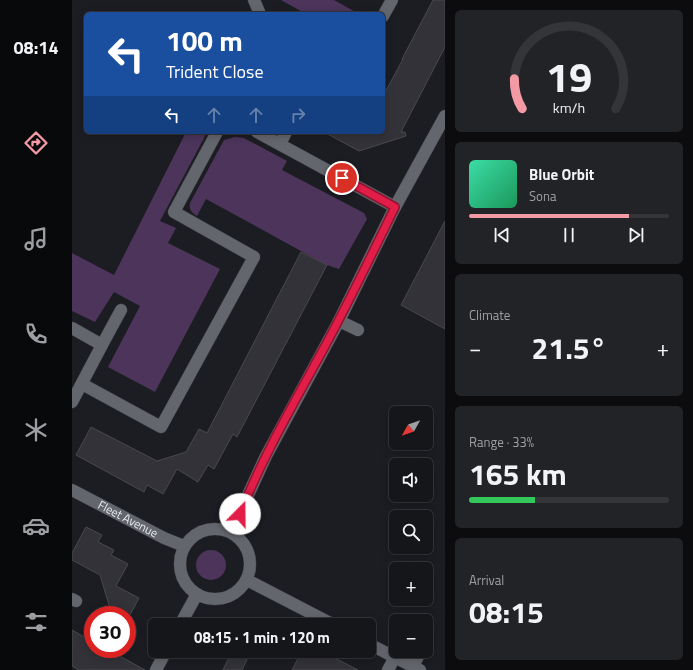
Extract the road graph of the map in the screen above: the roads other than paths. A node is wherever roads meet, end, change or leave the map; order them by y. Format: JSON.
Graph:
{"nodes":[{"id":1,"x":254,"y":0,"type":"edge"},
{"id":2,"x":392,"y":0,"type":"edge"},
{"id":3,"x":259,"y":12,"type":"edge"},
{"id":4,"x":385,"y":12,"type":"edge"},
{"id":5,"x":445,"y":116,"type":"edge"},
{"id":6,"x":216,"y":134,"type":"edge"},
{"id":7,"x":261,"y":134,"type":"edge"},
{"id":8,"x":285,"y":134,"type":"edge"},
{"id":9,"x":280,"y":144,"type":"junction"},
{"id":10,"x":395,"y":207,"type":"junction"},
{"id":11,"x":121,"y":310,"type":"dead end"},
{"id":12,"x":338,"y":321,"type":"junction"},
{"id":13,"x":72,"y":328,"type":"edge"},
{"id":14,"x":358,"y":330,"type":"dead end"},
{"id":15,"x":102,"y":345,"type":"junction"},
{"id":16,"x":82,"y":384,"type":"junction"},
{"id":17,"x":72,"y":402,"type":"edge"},
{"id":18,"x":72,"y":490,"type":"edge"},
{"id":19,"x":231,"y":532,"type":"junction"},
{"id":20,"x":184,"y":546,"type":"junction"},
{"id":21,"x":247,"y":580,"type":"junction"},
{"id":22,"x":197,"y":594,"type":"junction"},
{"id":23,"x":184,"y":618,"type":"edge"},
{"id":24,"x":320,"y":618,"type":"edge"},
{"id":25,"x":376,"y":648,"type":"edge"},
{"id":26,"x":389,"y":654,"type":"edge"},
{"id":27,"x":162,"y":658,"type":"edge"},
{"id":28,"x":394,"y":658,"type":"edge"},
{"id":29,"x":397,"y":658,"type":"edge"},
{"id":30,"x":419,"y":658,"type":"edge"},
{"id":31,"x":416,"y":668,"type":"edge"},
{"id":32,"x":156,"y":670,"type":"edge"},
{"id":33,"x":388,"y":670,"type":"edge"}],
"edges":[{"from":1,"to":3,"type":"street"},
{"from":2,"to":4,"type":"street"},
{"from":5,"to":10,"type":"street"},
{"from":6,"to":16,"type":"street"},
{"from":7,"to":9,"type":"street"},
{"from":8,"to":9,"type":"street"},
{"from":9,"to":10,"type":"street"},
{"from":10,"to":12,"type":"street"},
{"from":11,"to":15,"type":"street"},
{"from":12,"to":14,"type":"street"},
{"from":12,"to":19,"type":"street"},
{"from":13,"to":15,"type":"street"},
{"from":15,"to":16,"type":"street"},
{"from":16,"to":17,"type":"street"},
{"from":18,"to":20,"type":"street","name":"Fleet Avenue"},
{"from":19,"to":20,"type":"street"},
{"from":19,"to":21,"type":"street"},
{"from":20,"to":22,"type":"street"},
{"from":21,"to":22,"type":"street"},
{"from":21,"to":24,"type":"street"},
{"from":22,"to":23,"type":"street"},
{"from":25,"to":26,"type":"street"},
{"from":27,"to":32,"type":"street"},
{"from":28,"to":33,"type":"street"},
{"from":29,"to":31,"type":"street"},
{"from":30,"to":31,"type":"street"}]}
